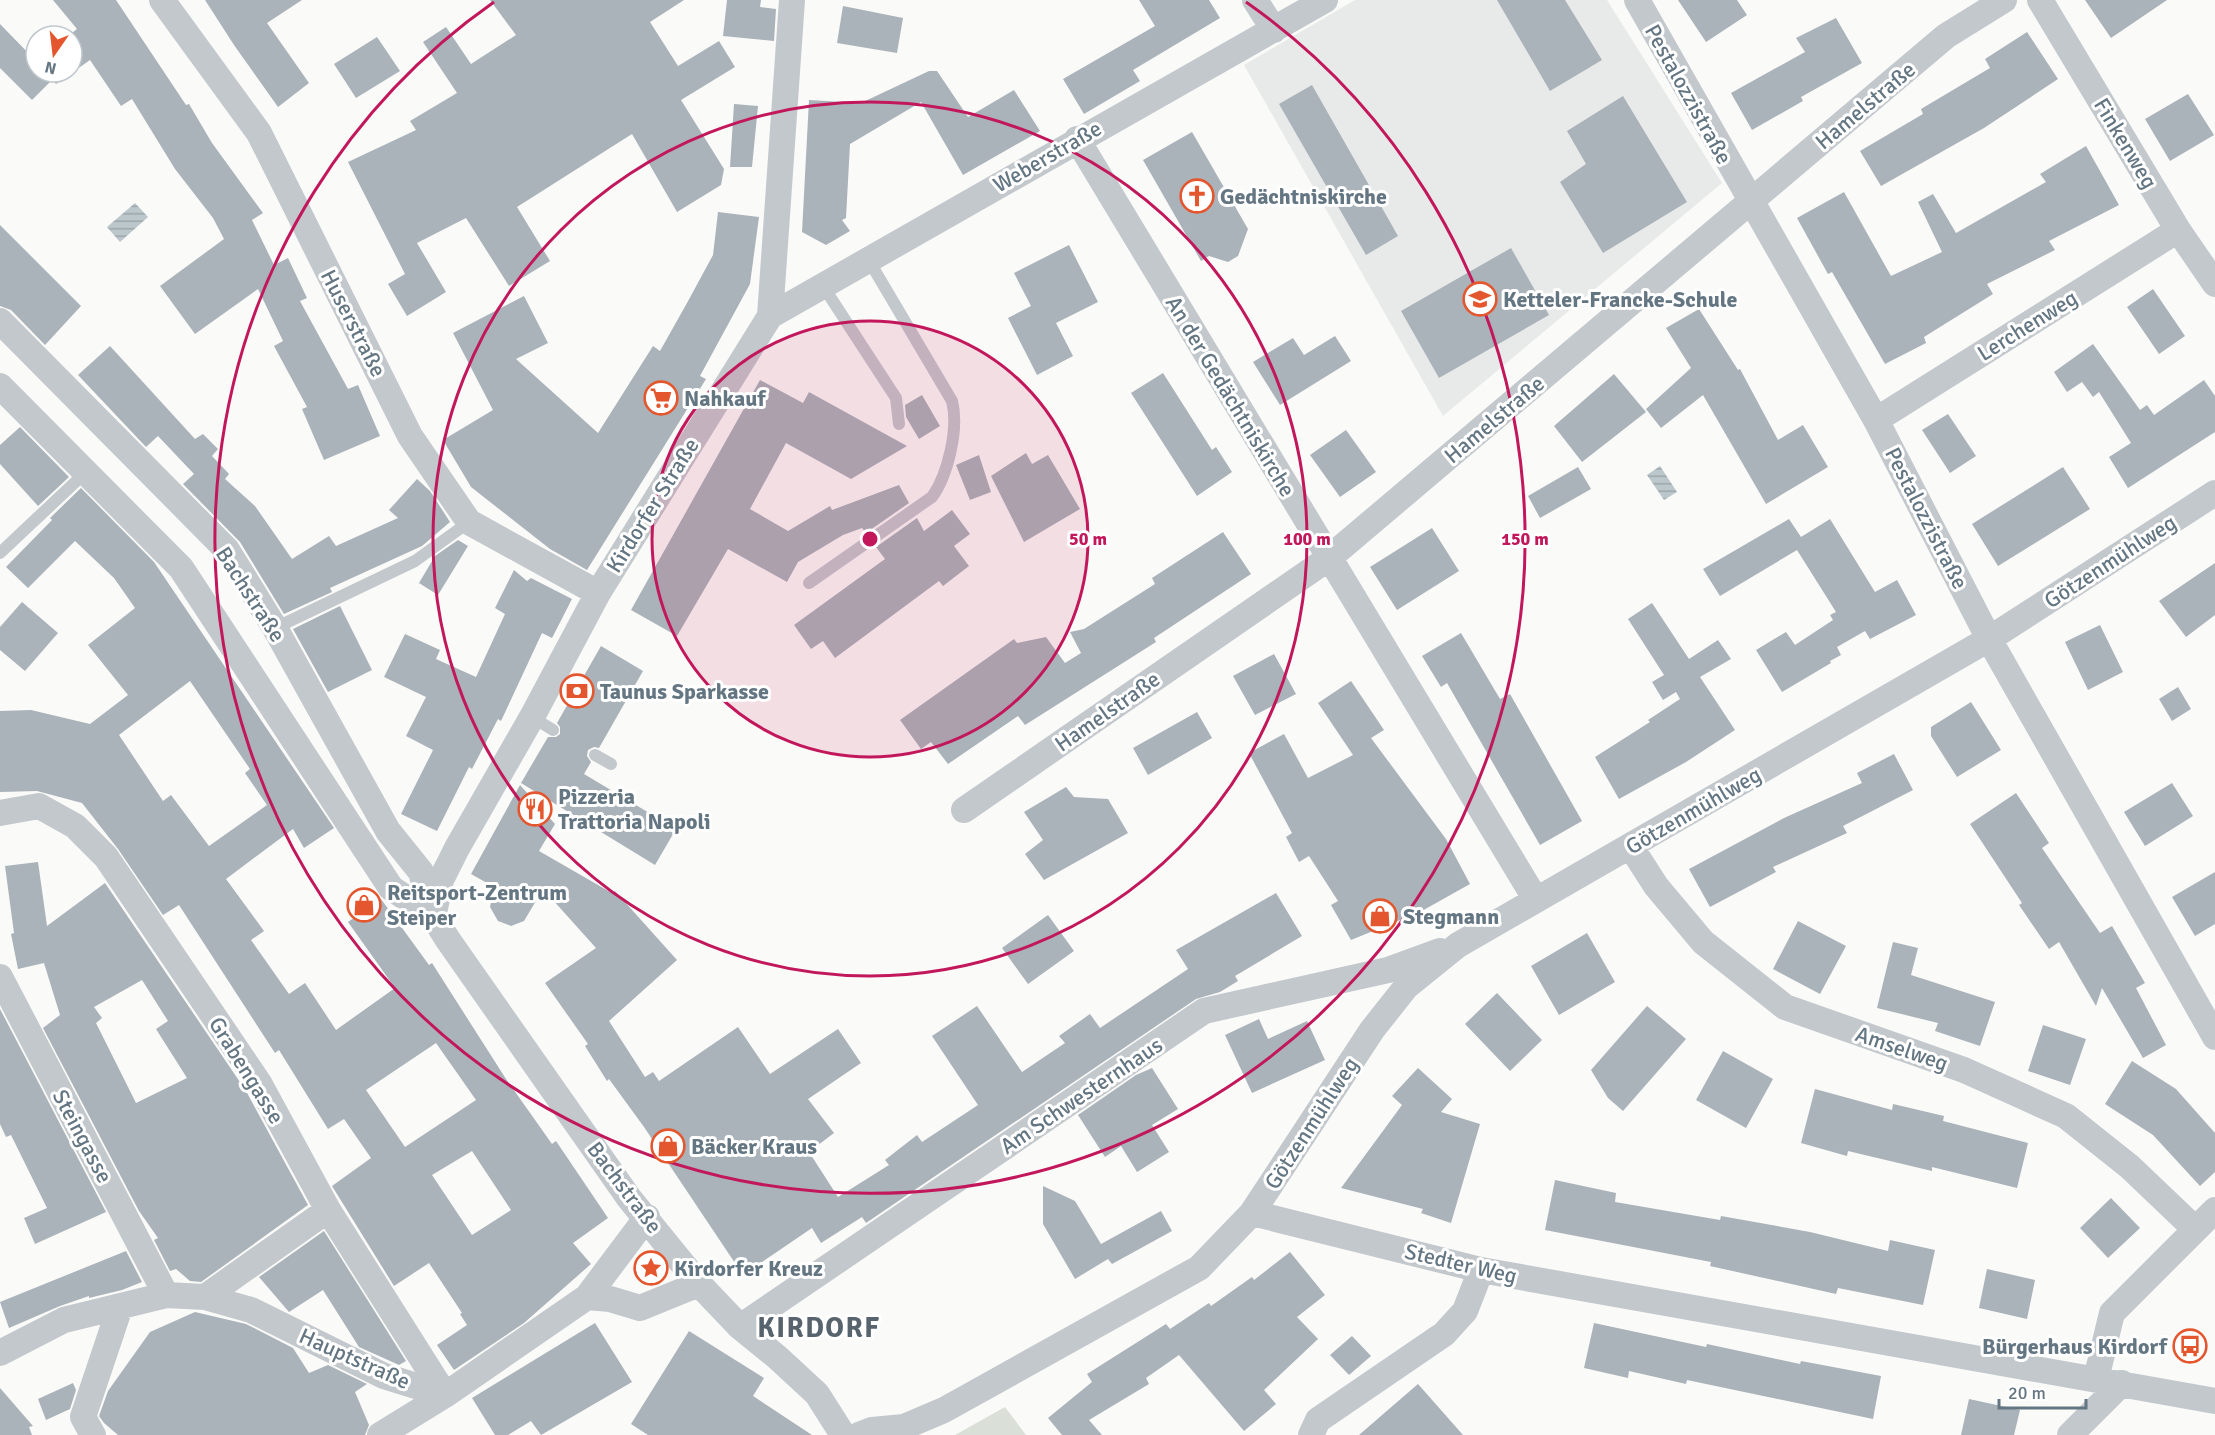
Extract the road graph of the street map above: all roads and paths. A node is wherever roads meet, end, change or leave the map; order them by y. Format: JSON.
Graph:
{"nodes":[{"id":1,"x":162,"y":0,"type":"edge"},
{"id":2,"x":792,"y":0,"type":"edge"},
{"id":3,"x":1255,"y":0,"type":"edge"},
{"id":4,"x":1325,"y":0,"type":"edge"},
{"id":5,"x":1637,"y":0,"type":"edge"},
{"id":6,"x":2040,"y":0,"type":"edge"},
{"id":7,"x":1994,"y":2,"type":"edge"},
{"id":8,"x":1274,"y":30,"type":"junction"},
{"id":9,"x":1077,"y":139,"type":"junction"},
{"id":10,"x":1750,"y":203,"type":"junction"},
{"id":11,"x":2178,"y":230,"type":"junction"},
{"id":12,"x":868,"y":259,"type":"junction"},
{"id":13,"x":2215,"y":284,"type":"edge"},
{"id":14,"x":823,"y":285,"type":"junction"},
{"id":15,"x":770,"y":315,"type":"junction"},
{"id":16,"x":0,"y":321,"type":"edge"},
{"id":17,"x":0,"y":386,"type":"edge"},
{"id":18,"x":1876,"y":420,"type":"junction"},
{"id":19,"x":899,"y":424,"type":"dead end"},
{"id":20,"x":86,"y":472,"type":"junction"},
{"id":21,"x":2215,"y":493,"type":"edge"},
{"id":22,"x":469,"y":522,"type":"junction"},
{"id":23,"x":0,"y":553,"type":"edge"},
{"id":24,"x":1329,"y":558,"type":"junction"},
{"id":25,"x":809,"y":583,"type":"dead end"},
{"id":26,"x":598,"y":593,"type":"junction"},
{"id":27,"x":275,"y":628,"type":"junction"},
{"id":28,"x":1989,"y":639,"type":"junction"},
{"id":29,"x":595,"y":755,"type":"dead end"},
{"id":30,"x":611,"y":764,"type":"dead end"},
{"id":31,"x":964,"y":810,"type":"dead end"},
{"id":32,"x":0,"y":813,"type":"edge"},
{"id":33,"x":1631,"y":847,"type":"junction"},
{"id":34,"x":1536,"y":900,"type":"junction"},
{"id":35,"x":433,"y":916,"type":"junction"},
{"id":36,"x":1458,"y":945,"type":"junction"},
{"id":37,"x":0,"y":977,"type":"edge"},
{"id":38,"x":2215,"y":1037,"type":"edge"},
{"id":39,"x":328,"y":1209,"type":"junction"},
{"id":40,"x":2215,"y":1210,"type":"edge"},
{"id":41,"x":1252,"y":1212,"type":"junction"},
{"id":42,"x":647,"y":1217,"type":"junction"},
{"id":43,"x":2195,"y":1229,"type":"junction"},
{"id":44,"x":1481,"y":1270,"type":"junction"},
{"id":45,"x":699,"y":1284,"type":"junction"},
{"id":46,"x":166,"y":1295,"type":"junction"},
{"id":47,"x":205,"y":1297,"type":"junction"},
{"id":48,"x":587,"y":1297,"type":"junction"},
{"id":49,"x":120,"y":1307,"type":"junction"},
{"id":50,"x":740,"y":1327,"type":"junction"},
{"id":51,"x":0,"y":1353,"type":"edge"},
{"id":52,"x":2096,"y":1379,"type":"junction"},
{"id":53,"x":2122,"y":1383,"type":"junction"},
{"id":54,"x":446,"y":1395,"type":"junction"},
{"id":55,"x":2215,"y":1401,"type":"edge"},
{"id":56,"x":93,"y":1435,"type":"edge"},
{"id":57,"x":380,"y":1435,"type":"edge"},
{"id":58,"x":843,"y":1435,"type":"edge"},
{"id":59,"x":859,"y":1435,"type":"edge"},
{"id":60,"x":1311,"y":1435,"type":"edge"},
{"id":61,"x":2070,"y":1435,"type":"edge"}],
"edges":[{"from":1,"to":22,"type":"street","name":"Huserstraße"},
{"from":2,"to":15,"type":"street","name":"Kirdorfer Straße"},
{"from":3,"to":8,"type":"street"},
{"from":4,"to":8,"type":"street","name":"Weberstraße"},
{"from":5,"to":10,"type":"street","name":"Pestalozzistraße"},
{"from":6,"to":11,"type":"street","name":"Finkenweg"},
{"from":7,"to":10,"type":"street","name":"Hamelstraße"},
{"from":8,"to":9,"type":"street","name":"Weberstraße"},
{"from":9,"to":12,"type":"street","name":"Weberstraße"},
{"from":9,"to":24,"type":"street","name":"An der Gedächtniskirche"},
{"from":10,"to":18,"type":"street","name":"Pestalozzistraße"},
{"from":10,"to":24,"type":"street","name":"Hamelstraße"},
{"from":11,"to":13,"type":"street","name":"Finkenweg"},
{"from":11,"to":18,"type":"street","name":"Lerchenweg"},
{"from":12,"to":14,"type":"street","name":"Weberstraße"},
{"from":12,"to":25,"type":"lane"},
{"from":14,"to":15,"type":"street","name":"Weberstraße"},
{"from":14,"to":19,"type":"lane"},
{"from":15,"to":26,"type":"street","name":"Kirdorfer Straße"},
{"from":16,"to":27,"type":"street","name":"Bachstraße"},
{"from":17,"to":20,"type":"street","name":"Bachstraße"},
{"from":18,"to":28,"type":"street","name":"Pestalozzistraße"},
{"from":20,"to":23,"type":"lane"},
{"from":20,"to":35,"type":"street","name":"Bachstraße"},
{"from":21,"to":28,"type":"street","name":"Götzenmühlweg"},
{"from":22,"to":26,"type":"street","name":"Huserstraße"},
{"from":22,"to":27,"type":"lane"},
{"from":24,"to":31,"type":"street","name":"Hamelstraße"},
{"from":24,"to":34,"type":"street","name":"An der Gedächtniskirche"},
{"from":26,"to":35,"type":"street","name":"Kirdorfer Straße"},
{"from":27,"to":35,"type":"street","name":"Bachstraße"},
{"from":28,"to":33,"type":"street","name":"Götzenmühlweg"},
{"from":28,"to":38,"type":"street","name":"Pestalozzistraße"},
{"from":29,"to":30,"type":"lane"},
{"from":32,"to":39,"type":"street","name":"Grabengasse"},
{"from":33,"to":34,"type":"street","name":"Götzenmühlweg"},
{"from":33,"to":43,"type":"street","name":"Amselweg"},
{"from":34,"to":36,"type":"street","name":"Götzenmühlweg"},
{"from":35,"to":42,"type":"street","name":"Bachstraße"},
{"from":36,"to":41,"type":"street","name":"Götzenmühlweg"},
{"from":36,"to":50,"type":"street","name":"Am Schwesternhaus"},
{"from":37,"to":46,"type":"street","name":"Steingasse"},
{"from":39,"to":47,"type":"street"},
{"from":39,"to":54,"type":"street","name":"Grabengasse"},
{"from":40,"to":43,"type":"street"},
{"from":41,"to":44,"type":"street","name":"Stedter Weg"},
{"from":41,"to":59,"type":"street"},
{"from":42,"to":45,"type":"street","name":"Bachstraße"},
{"from":42,"to":48,"type":"street"},
{"from":43,"to":52,"type":"street"},
{"from":44,"to":52,"type":"street","name":"Stedter Weg"},
{"from":44,"to":60,"type":"street"},
{"from":45,"to":48,"type":"street"},
{"from":45,"to":50,"type":"street","name":"Bachstraße"},
{"from":46,"to":47,"type":"street","name":"Hauptstraße"},
{"from":46,"to":49,"type":"street","name":"Hauptstraße"},
{"from":47,"to":54,"type":"street","name":"Hauptstraße"},
{"from":48,"to":54,"type":"street"},
{"from":49,"to":51,"type":"street","name":"Hauptstraße"},
{"from":49,"to":56,"type":"street"},
{"from":50,"to":58,"type":"street","name":"Bachstraße"},
{"from":52,"to":53,"type":"street","name":"Stedter Weg"},
{"from":53,"to":55,"type":"street","name":"Stedter Weg"},
{"from":53,"to":61,"type":"street"},
{"from":54,"to":57,"type":"street"}]}
